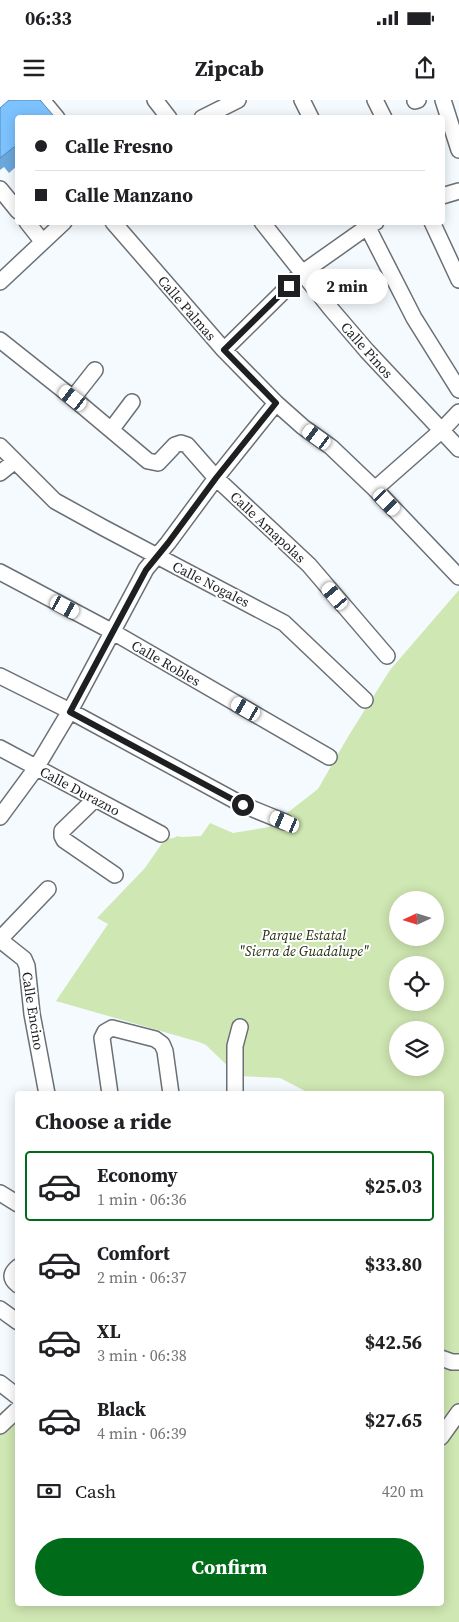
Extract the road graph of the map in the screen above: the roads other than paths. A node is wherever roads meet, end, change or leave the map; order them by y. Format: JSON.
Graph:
{"nodes":[{"id":1,"x":42,"y":100,"type":"edge"},
{"id":2,"x":155,"y":100,"type":"edge"},
{"id":3,"x":238,"y":100,"type":"edge"},
{"id":4,"x":302,"y":100,"type":"edge"},
{"id":5,"x":375,"y":100,"type":"edge"},
{"id":6,"x":443,"y":100,"type":"edge"},
{"id":7,"x":54,"y":115,"type":"edge"},
{"id":8,"x":167,"y":115,"type":"edge"},
{"id":9,"x":208,"y":115,"type":"edge"},
{"id":10,"x":310,"y":115,"type":"edge"},
{"id":11,"x":382,"y":115,"type":"edge"},
{"id":12,"x":459,"y":150,"type":"edge"},
{"id":13,"x":459,"y":191,"type":"edge"},
{"id":14,"x":1,"y":193,"type":"edge"},
{"id":15,"x":445,"y":195,"type":"edge"},
{"id":16,"x":15,"y":208,"type":"edge"},
{"id":17,"x":29,"y":225,"type":"edge"},
{"id":18,"x":61,"y":225,"type":"edge"},
{"id":19,"x":116,"y":225,"type":"edge"},
{"id":20,"x":264,"y":225,"type":"edge"},
{"id":21,"x":368,"y":225,"type":"edge"},
{"id":22,"x":369,"y":225,"type":"edge"},
{"id":23,"x":433,"y":225,"type":"edge"},
{"id":24,"x":42,"y":241,"type":"junction"},
{"id":25,"x":302,"y":273,"type":"junction"},
{"id":26,"x":459,"y":280,"type":"edge"},
{"id":27,"x":0,"y":282,"type":"edge"},
{"id":28,"x":0,"y":340,"type":"edge"},
{"id":29,"x":224,"y":350,"type":"junction"},
{"id":30,"x":95,"y":370,"type":"dead end"},
{"id":31,"x":459,"y":390,"type":"edge"},
{"id":32,"x":73,"y":398,"type":"junction"},
{"id":33,"x":132,"y":402,"type":"dead end"},
{"id":34,"x":276,"y":403,"type":"junction"},
{"id":35,"x":459,"y":412,"type":"edge"},
{"id":36,"x":111,"y":430,"type":"junction"},
{"id":37,"x":442,"y":430,"type":"junction"},
{"id":38,"x":0,"y":446,"type":"edge"},
{"id":39,"x":459,"y":449,"type":"edge"},
{"id":40,"x":15,"y":461,"type":"junction"},
{"id":41,"x":0,"y":473,"type":"edge"},
{"id":42,"x":216,"y":478,"type":"junction"},
{"id":43,"x":375,"y":489,"type":"junction"},
{"id":44,"x":157,"y":556,"type":"junction"},
{"id":45,"x":0,"y":572,"type":"edge"},
{"id":46,"x":459,"y":577,"type":"edge"},
{"id":47,"x":113,"y":632,"type":"junction"},
{"id":48,"x":387,"y":656,"type":"dead end"},
{"id":49,"x":0,"y":676,"type":"edge"},
{"id":50,"x":366,"y":700,"type":"dead end"},
{"id":51,"x":70,"y":712,"type":"junction"},
{"id":52,"x":0,"y":748,"type":"edge"},
{"id":53,"x":330,"y":757,"type":"dead end"},
{"id":54,"x":36,"y":768,"type":"junction"},
{"id":55,"x":95,"y":799,"type":"junction"},
{"id":56,"x":0,"y":817,"type":"edge"},
{"id":57,"x":285,"y":822,"type":"dead end"},
{"id":58,"x":161,"y":834,"type":"dead end"},
{"id":59,"x":115,"y":875,"type":"dead end"},
{"id":60,"x":48,"y":889,"type":"dead end"},
{"id":61,"x":0,"y":939,"type":"edge"},
{"id":62,"x":240,"y":1027,"type":"dead end"},
{"id":63,"x":46,"y":1091,"type":"edge"},
{"id":64,"x":110,"y":1091,"type":"edge"},
{"id":65,"x":171,"y":1091,"type":"edge"},
{"id":66,"x":235,"y":1091,"type":"edge"},
{"id":67,"x":0,"y":1309,"type":"edge"},
{"id":68,"x":15,"y":1320,"type":"edge"},
{"id":69,"x":444,"y":1359,"type":"edge"},
{"id":70,"x":459,"y":1362,"type":"edge"},
{"id":71,"x":0,"y":1383,"type":"edge"},
{"id":72,"x":15,"y":1395,"type":"edge"},
{"id":73,"x":15,"y":1412,"type":"edge"},
{"id":74,"x":459,"y":1412,"type":"edge"},
{"id":75,"x":1,"y":1425,"type":"edge"},
{"id":76,"x":444,"y":1433,"type":"edge"}],
"edges":[{"from":1,"to":7,"type":"street"},
{"from":2,"to":8,"type":"street"},
{"from":3,"to":9,"type":"street"},
{"from":4,"to":10,"type":"street"},
{"from":5,"to":11,"type":"street"},
{"from":6,"to":12,"type":"street"},
{"from":13,"to":15,"type":"street"},
{"from":14,"to":16,"type":"street"},
{"from":17,"to":24,"type":"street"},
{"from":18,"to":24,"type":"street"},
{"from":19,"to":29,"type":"street","name":"Calle Palmas"},
{"from":20,"to":25,"type":"street","name":"Calle Pinos"},
{"from":21,"to":25,"type":"street"},
{"from":22,"to":31,"type":"street"},
{"from":23,"to":26,"type":"street"},
{"from":24,"to":27,"type":"street"},
{"from":25,"to":29,"type":"street"},
{"from":25,"to":37,"type":"street","name":"Calle Pinos"},
{"from":28,"to":32,"type":"street","name":"Calle Amapolas"},
{"from":29,"to":34,"type":"street","name":"Calle Palmas"},
{"from":30,"to":32,"type":"street"},
{"from":32,"to":36,"type":"street","name":"Calle Amapolas"},
{"from":33,"to":36,"type":"street"},
{"from":34,"to":42,"type":"street"},
{"from":34,"to":43,"type":"street","name":"Calle Palmas"},
{"from":35,"to":37,"type":"street"},
{"from":36,"to":42,"type":"street","name":"Calle Amapolas"},
{"from":37,"to":39,"type":"street","name":"Calle Pinos"},
{"from":37,"to":43,"type":"street"},
{"from":38,"to":40,"type":"street","name":"Calle Nogales"},
{"from":40,"to":41,"type":"street"},
{"from":40,"to":44,"type":"street","name":"Calle Nogales"},
{"from":42,"to":44,"type":"street"},
{"from":42,"to":48,"type":"street","name":"Calle Amapolas"},
{"from":43,"to":46,"type":"street","name":"Calle Palmas"},
{"from":44,"to":47,"type":"street"},
{"from":44,"to":50,"type":"street","name":"Calle Nogales"},
{"from":45,"to":47,"type":"street","name":"Calle Robles"},
{"from":47,"to":51,"type":"street"},
{"from":47,"to":53,"type":"street","name":"Calle Robles"},
{"from":49,"to":51,"type":"street"},
{"from":51,"to":54,"type":"street"},
{"from":51,"to":57,"type":"street"},
{"from":52,"to":54,"type":"street","name":"Calle Durazno"},
{"from":54,"to":55,"type":"street","name":"Calle Durazno"},
{"from":54,"to":56,"type":"street"},
{"from":55,"to":58,"type":"street","name":"Calle Durazno"},
{"from":55,"to":59,"type":"street"},
{"from":60,"to":61,"type":"street"},
{"from":61,"to":63,"type":"street","name":"Calle Encino"},
{"from":62,"to":66,"type":"street"},
{"from":64,"to":65,"type":"street"},
{"from":67,"to":68,"type":"street"},
{"from":69,"to":70,"type":"street"},
{"from":71,"to":72,"type":"street"},
{"from":73,"to":75,"type":"street"},
{"from":74,"to":76,"type":"street"}]}
